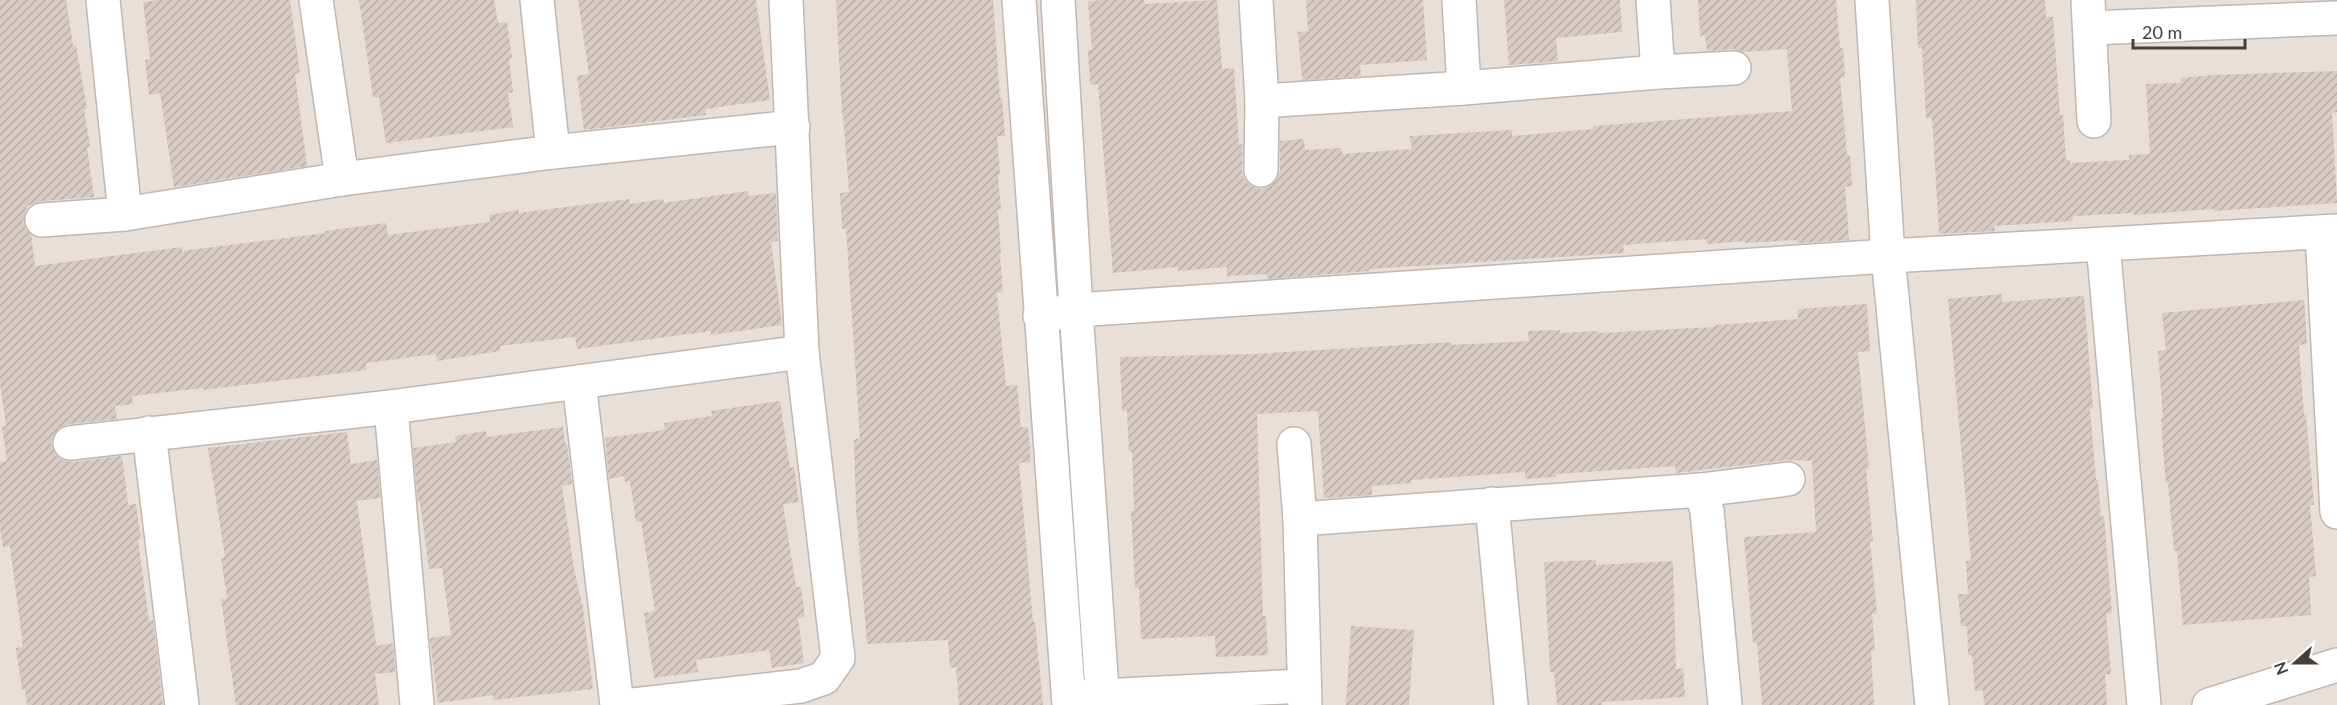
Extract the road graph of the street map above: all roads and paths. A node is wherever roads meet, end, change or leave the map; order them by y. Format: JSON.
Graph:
{"nodes":[{"id":1,"x":103,"y":0,"type":"edge"},
{"id":2,"x":316,"y":0,"type":"edge"},
{"id":3,"x":537,"y":0,"type":"edge"},
{"id":4,"x":786,"y":0,"type":"edge"},
{"id":5,"x":1019,"y":0,"type":"edge"},
{"id":6,"x":1058,"y":0,"type":"edge"},
{"id":7,"x":1256,"y":0,"type":"edge"},
{"id":8,"x":1459,"y":0,"type":"edge"},
{"id":9,"x":1653,"y":0,"type":"edge"},
{"id":10,"x":1872,"y":0,"type":"edge"},
{"id":11,"x":2317,"y":12,"type":"edge"},
{"id":12,"x":2089,"y":14,"type":"edge"},
{"id":13,"x":1734,"y":68,"type":"dead end"},
{"id":14,"x":1658,"y":72,"type":"junction"},
{"id":15,"x":1464,"y":88,"type":"junction"},
{"id":16,"x":1262,"y":101,"type":"junction"},
{"id":17,"x":2094,"y":121,"type":"dead end"},
{"id":18,"x":793,"y":127,"type":"junction"},
{"id":19,"x":553,"y":152,"type":"junction"},
{"id":20,"x":1261,"y":170,"type":"dead end"},
{"id":21,"x":342,"y":179,"type":"junction"},
{"id":22,"x":125,"y":214,"type":"junction"},
{"id":23,"x":42,"y":220,"type":"dead end"},
{"id":24,"x":2329,"y":232,"type":"edge"},
{"id":25,"x":2103,"y":244,"type":"junction"},
{"id":26,"x":1888,"y":256,"type":"junction"},
{"id":27,"x":1076,"y":310,"type":"junction"},
{"id":28,"x":1040,"y":316,"type":"junction"},
{"id":29,"x":802,"y":352,"type":"junction"},
{"id":30,"x":579,"y":382,"type":"junction"},
{"id":31,"x":391,"y":407,"type":"junction"},
{"id":32,"x":148,"y":433,"type":"junction"},
{"id":33,"x":70,"y":443,"type":"dead end"},
{"id":34,"x":1294,"y":444,"type":"dead end"},
{"id":35,"x":1788,"y":479,"type":"dead end"},
{"id":36,"x":1701,"y":490,"type":"junction"},
{"id":37,"x":1492,"y":504,"type":"junction"},
{"id":38,"x":2337,"y":512,"type":"edge"},
{"id":39,"x":1300,"y":519,"type":"junction"},
{"id":40,"x":2337,"y":665,"type":"edge"},
{"id":41,"x":1304,"y":696,"type":"edge"},
{"id":42,"x":1103,"y":700,"type":"edge"},
{"id":43,"x":1069,"y":701,"type":"edge"},
{"id":44,"x":182,"y":705,"type":"edge"},
{"id":45,"x":417,"y":705,"type":"edge"},
{"id":46,"x":617,"y":705,"type":"edge"},
{"id":47,"x":633,"y":705,"type":"edge"},
{"id":48,"x":1511,"y":705,"type":"edge"},
{"id":49,"x":1725,"y":705,"type":"edge"},
{"id":50,"x":1932,"y":705,"type":"edge"},
{"id":51,"x":2144,"y":705,"type":"edge"},
{"id":52,"x":2209,"y":705,"type":"edge"}],
"edges":[{"from":1,"to":22,"type":"street"},
{"from":2,"to":21,"type":"street"},
{"from":3,"to":19,"type":"street"},
{"from":4,"to":18,"type":"street"},
{"from":5,"to":28,"type":"street"},
{"from":6,"to":27,"type":"street"},
{"from":7,"to":16,"type":"street"},
{"from":8,"to":15,"type":"street"},
{"from":9,"to":14,"type":"street"},
{"from":10,"to":26,"type":"street"},
{"from":11,"to":12,"type":"street"},
{"from":12,"to":17,"type":"street"},
{"from":13,"to":14,"type":"street"},
{"from":14,"to":15,"type":"street"},
{"from":15,"to":16,"type":"street"},
{"from":16,"to":20,"type":"street"},
{"from":18,"to":19,"type":"street"},
{"from":18,"to":29,"type":"street"},
{"from":19,"to":21,"type":"street"},
{"from":21,"to":22,"type":"street"},
{"from":22,"to":23,"type":"street"},
{"from":24,"to":25,"type":"street"},
{"from":24,"to":38,"type":"street"},
{"from":25,"to":26,"type":"street"},
{"from":25,"to":51,"type":"street"},
{"from":26,"to":27,"type":"street"},
{"from":26,"to":50,"type":"street"},
{"from":27,"to":28,"type":"street"},
{"from":27,"to":42,"type":"street"},
{"from":28,"to":43,"type":"street"},
{"from":29,"to":30,"type":"street"},
{"from":29,"to":47,"type":"street"},
{"from":30,"to":31,"type":"street"},
{"from":30,"to":46,"type":"street"},
{"from":31,"to":32,"type":"street"},
{"from":31,"to":45,"type":"street"},
{"from":32,"to":33,"type":"street"},
{"from":32,"to":44,"type":"street"},
{"from":34,"to":39,"type":"street"},
{"from":35,"to":36,"type":"street"},
{"from":36,"to":37,"type":"street"},
{"from":36,"to":49,"type":"street"},
{"from":37,"to":39,"type":"street"},
{"from":37,"to":48,"type":"street"},
{"from":39,"to":41,"type":"street"},
{"from":40,"to":52,"type":"street"},
{"from":41,"to":42,"type":"street"},
{"from":42,"to":43,"type":"street"}]}
